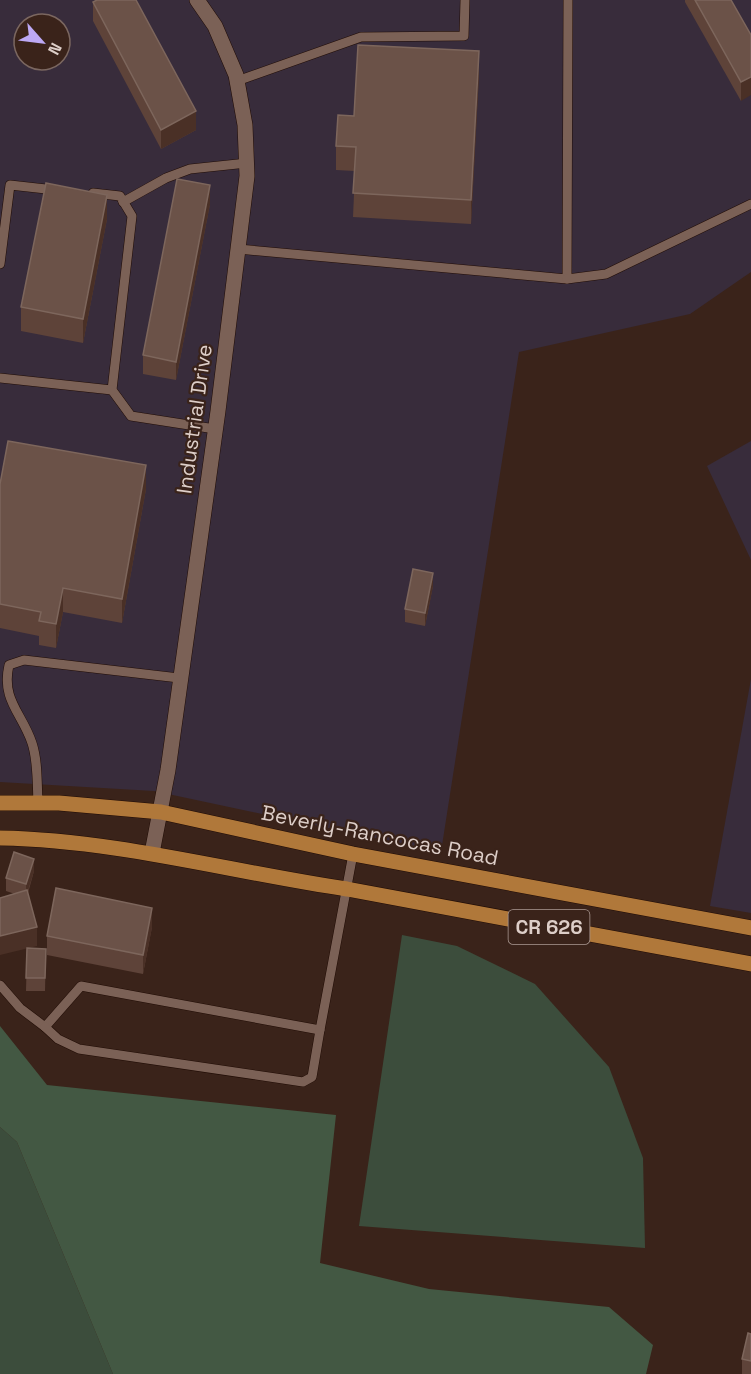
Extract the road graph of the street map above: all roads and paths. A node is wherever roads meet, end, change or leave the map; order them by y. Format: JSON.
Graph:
{"nodes":[{"id":1,"x":196,"y":0,"type":"edge"},
{"id":2,"x":465,"y":0,"type":"edge"},
{"id":3,"x":568,"y":0,"type":"edge"},
{"id":4,"x":237,"y":81,"type":"junction"},
{"id":5,"x":247,"y":163,"type":"junction"},
{"id":6,"x":5,"y":184,"type":"edge"},
{"id":7,"x":65,"y":190,"type":"edge"},
{"id":8,"x":87,"y":193,"type":"edge"},
{"id":9,"x":123,"y":202,"type":"junction"},
{"id":10,"x":751,"y":204,"type":"edge"},
{"id":11,"x":238,"y":249,"type":"junction"},
{"id":12,"x":0,"y":264,"type":"edge"},
{"id":13,"x":567,"y":279,"type":"junction"},
{"id":14,"x":0,"y":378,"type":"edge"},
{"id":15,"x":112,"y":390,"type":"junction"},
{"id":16,"x":215,"y":429,"type":"junction"},
{"id":17,"x":5,"y":664,"type":"edge"},
{"id":18,"x":179,"y":678,"type":"junction"},
{"id":19,"x":0,"y":803,"type":"edge"},
{"id":20,"x":38,"y":803,"type":"junction"},
{"id":21,"x":161,"y":812,"type":"junction"},
{"id":22,"x":0,"y":838,"type":"edge"},
{"id":23,"x":152,"y":853,"type":"junction"},
{"id":24,"x":353,"y":854,"type":"junction"},
{"id":25,"x":347,"y":889,"type":"junction"},
{"id":26,"x":751,"y":928,"type":"edge"},
{"id":27,"x":751,"y":964,"type":"edge"},
{"id":28,"x":0,"y":985,"type":"edge"},
{"id":29,"x":45,"y":1027,"type":"junction"},
{"id":30,"x":320,"y":1030,"type":"junction"}],
"edges":[{"from":1,"to":4,"type":"street","name":"Industrial Drive"},
{"from":2,"to":4,"type":"lane"},
{"from":3,"to":13,"type":"lane"},
{"from":4,"to":5,"type":"street","name":"Industrial Drive"},
{"from":5,"to":9,"type":"lane"},
{"from":5,"to":11,"type":"street","name":"Industrial Drive"},
{"from":6,"to":7,"type":"lane"},
{"from":6,"to":12,"type":"lane"},
{"from":8,"to":9,"type":"lane"},
{"from":9,"to":15,"type":"lane"},
{"from":10,"to":13,"type":"lane"},
{"from":11,"to":13,"type":"lane"},
{"from":11,"to":16,"type":"street","name":"Industrial Drive"},
{"from":14,"to":15,"type":"lane"},
{"from":15,"to":16,"type":"lane"},
{"from":16,"to":18,"type":"street","name":"Industrial Drive"},
{"from":17,"to":18,"type":"lane"},
{"from":17,"to":20,"type":"lane"},
{"from":18,"to":21,"type":"street","name":"Industrial Drive"},
{"from":19,"to":20,"type":"main road","name":"Beverly-Rancocas Road","number":"CR 626"},
{"from":20,"to":21,"type":"main road","name":"Beverly-Rancocas Road","number":"CR 626"},
{"from":21,"to":23,"type":"street","name":"Industrial Drive"},
{"from":21,"to":24,"type":"main road","name":"Beverly-Rancocas Road","number":"CR 626"},
{"from":22,"to":23,"type":"main road","number":"CR 626"},
{"from":23,"to":25,"type":"main road","number":"CR 626"},
{"from":24,"to":25,"type":"lane"},
{"from":24,"to":26,"type":"main road","name":"Beverly-Rancocas Road","number":"CR 626"},
{"from":25,"to":27,"type":"main road","number":"CR 626"},
{"from":25,"to":30,"type":"lane"},
{"from":28,"to":29,"type":"lane"},
{"from":29,"to":30,"type":"lane"},
{"from":29,"to":30,"type":"lane"}]}
